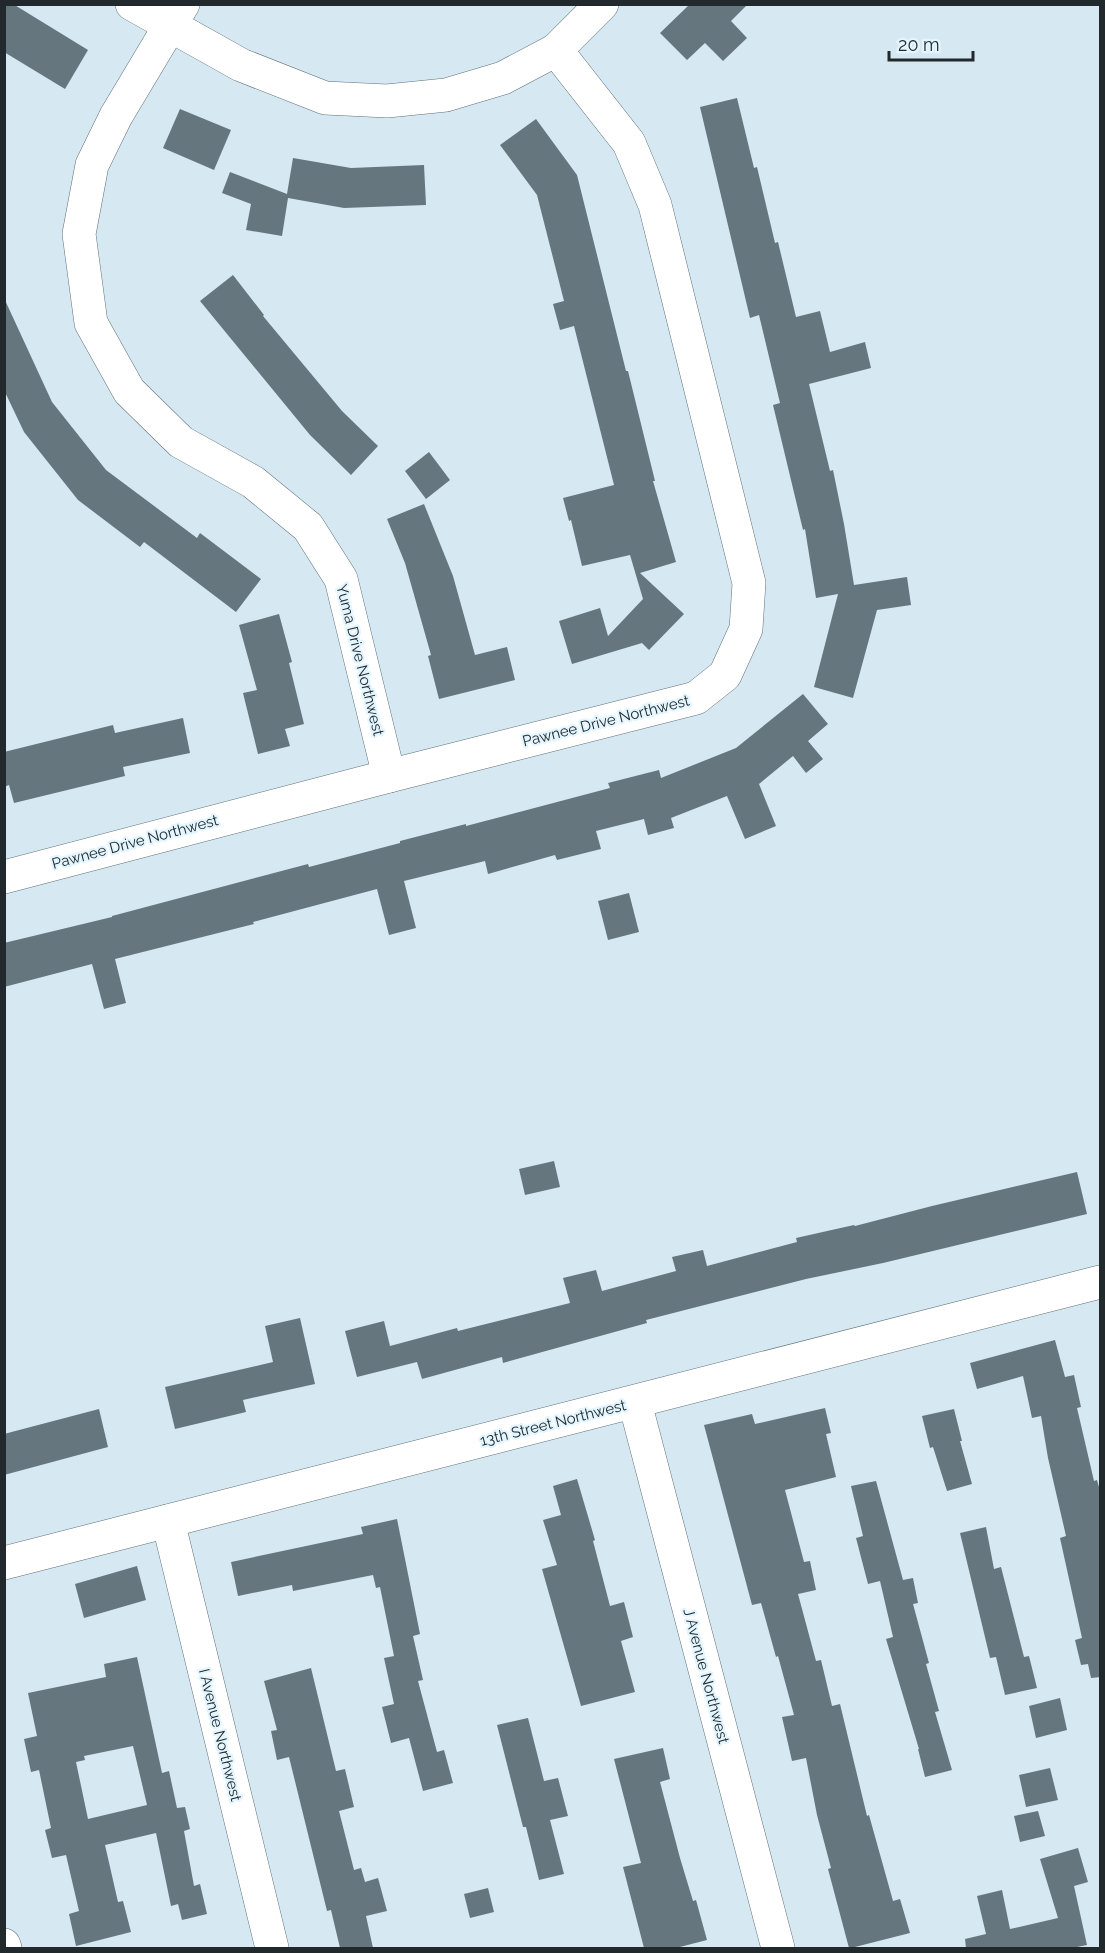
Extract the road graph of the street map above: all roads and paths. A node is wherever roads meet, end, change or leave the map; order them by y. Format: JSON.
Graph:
{"nodes":[{"id":1,"x":132,"y":4,"type":"edge"},
{"id":2,"x":602,"y":4,"type":"edge"},
{"id":3,"x":177,"y":16,"type":"edge"},
{"id":4,"x":556,"y":50,"type":"junction"},
{"id":5,"x":389,"y":776,"type":"junction"},
{"id":6,"x":4,"y":877,"type":"edge"},
{"id":7,"x":1101,"y":1282,"type":"edge"},
{"id":8,"x":635,"y":1403,"type":"junction"},
{"id":9,"x":168,"y":1521,"type":"junction"},
{"id":10,"x":4,"y":1563,"type":"edge"},
{"id":11,"x":272,"y":1948,"type":"edge"},
{"id":12,"x":778,"y":1948,"type":"edge"}],
"edges":[{"from":1,"to":3,"type":"street"},
{"from":2,"to":4,"type":"street"},
{"from":3,"to":4,"type":"street"},
{"from":3,"to":5,"type":"street","name":"Yuma Drive Northwest"},
{"from":4,"to":5,"type":"street","name":"Pawnee Drive Northwest"},
{"from":5,"to":6,"type":"street","name":"Pawnee Drive Northwest"},
{"from":7,"to":8,"type":"street","name":"13th Street Northwest"},
{"from":8,"to":9,"type":"street","name":"13th Street Northwest"},
{"from":8,"to":12,"type":"street","name":"J Avenue Northwest"},
{"from":9,"to":10,"type":"street","name":"13th Street Northwest"},
{"from":9,"to":11,"type":"street","name":"I Avenue Northwest"}]}
